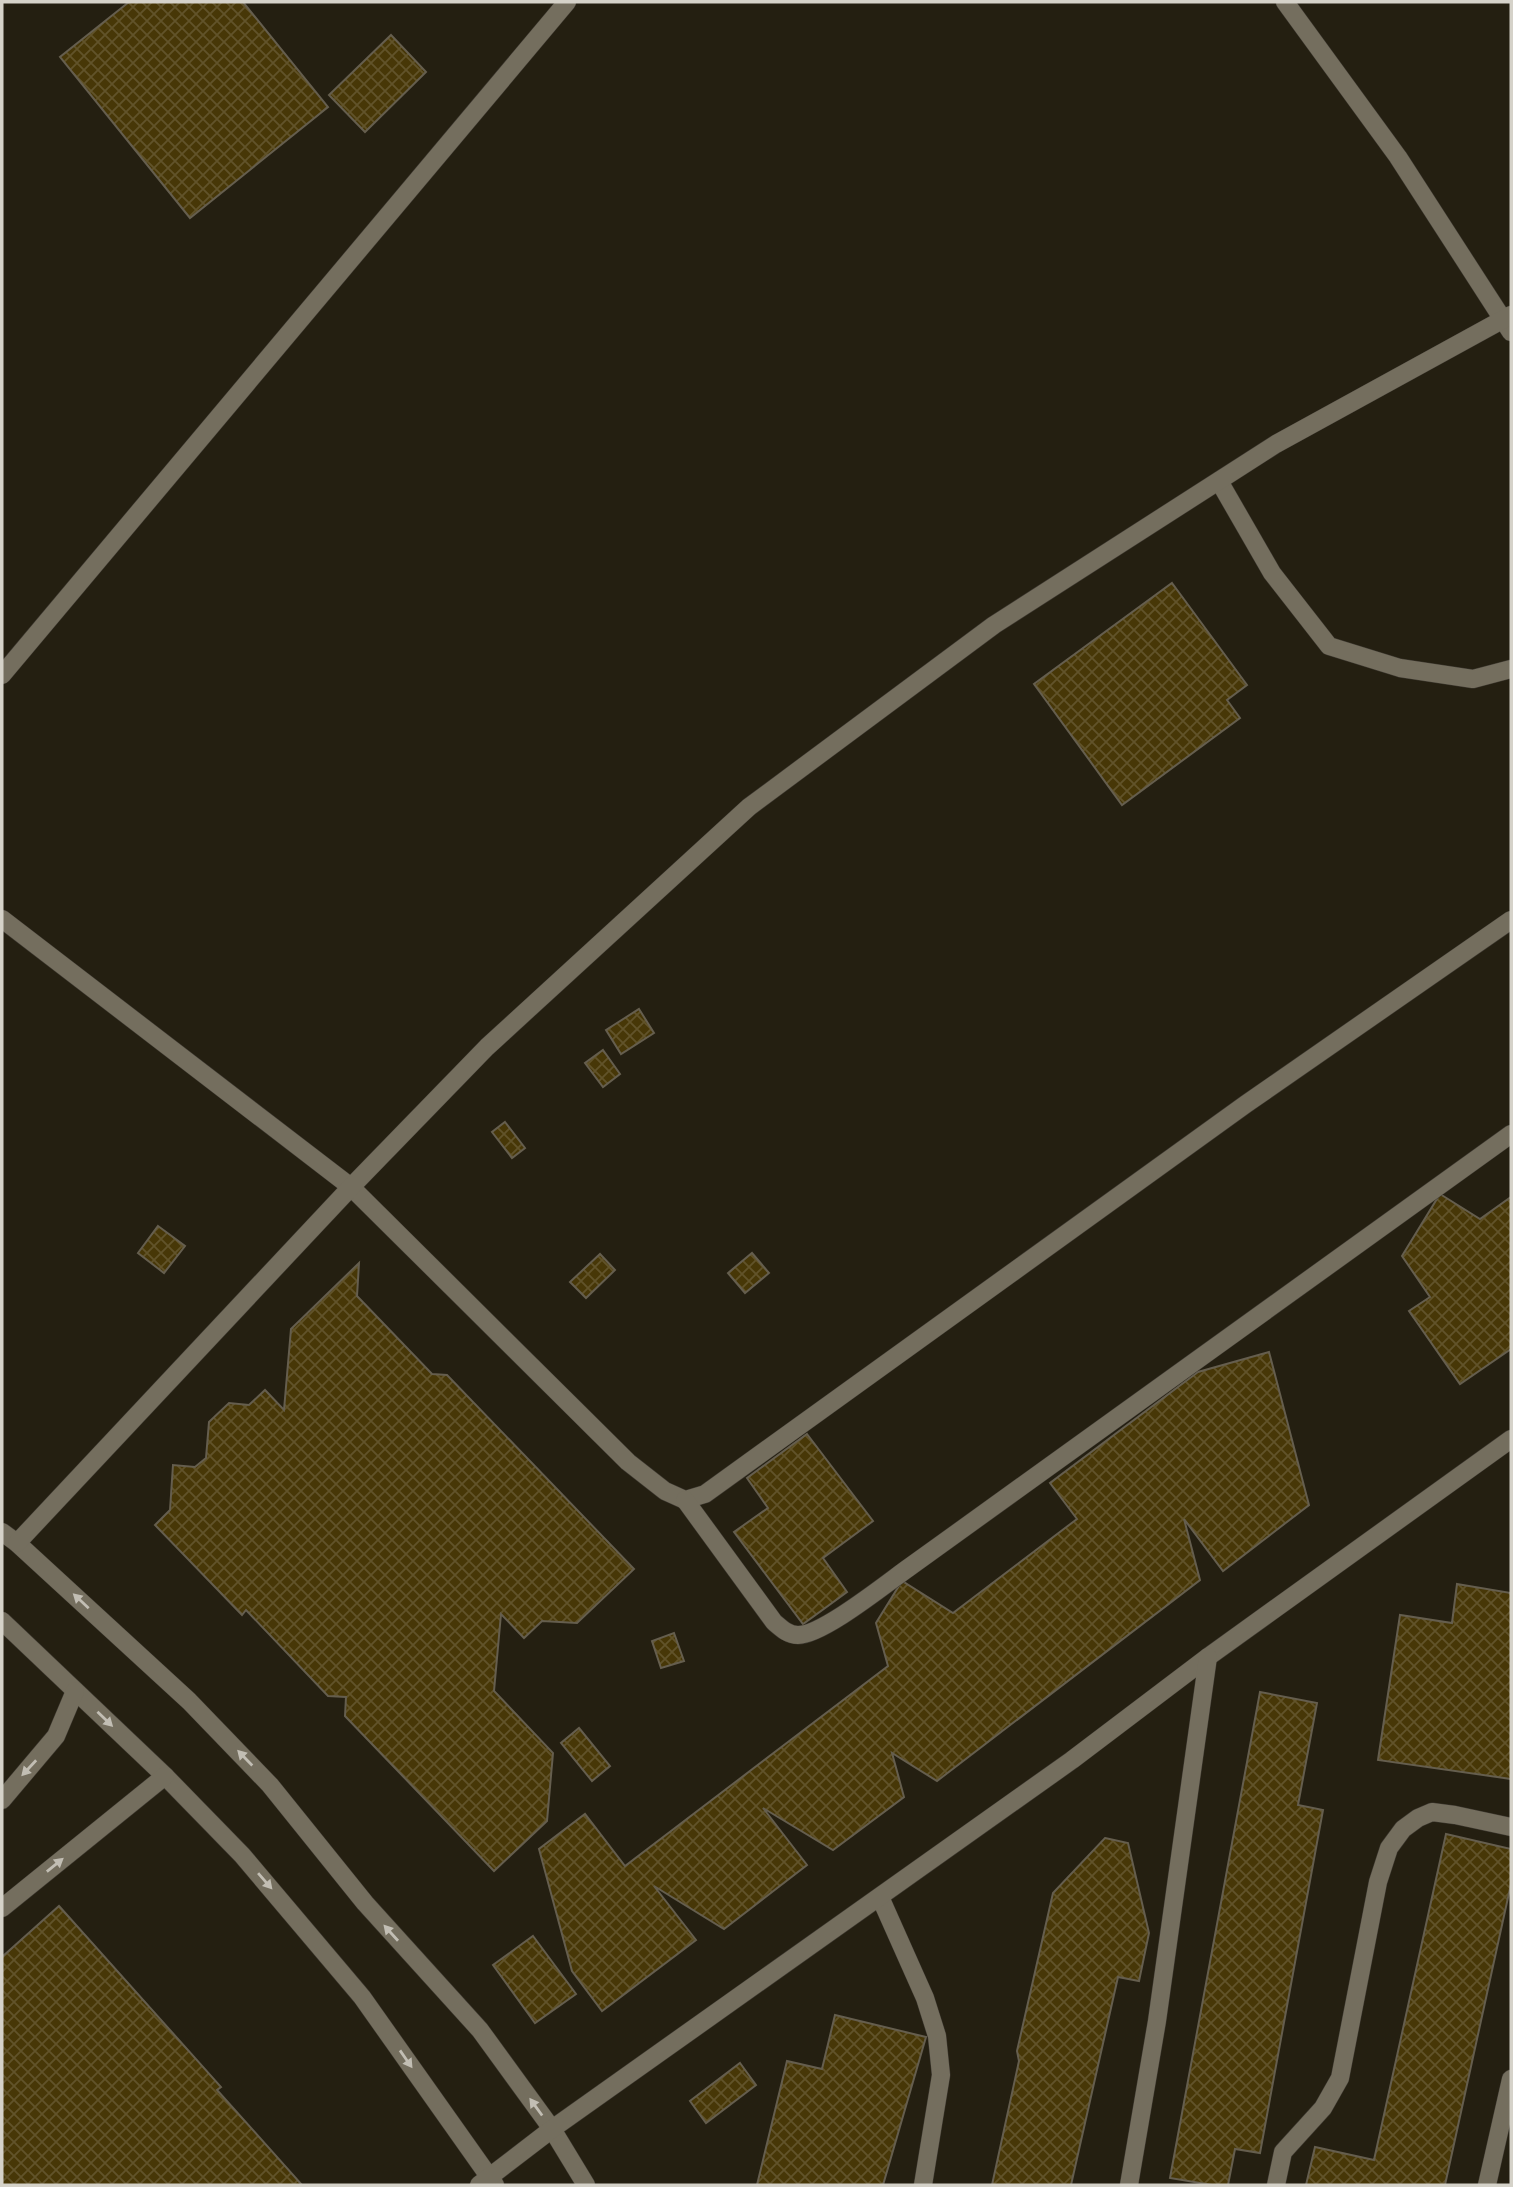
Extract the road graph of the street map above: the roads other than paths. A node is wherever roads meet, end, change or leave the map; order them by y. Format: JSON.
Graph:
{"nodes":[{"id":1,"x":567,"y":2,"type":"edge"},
{"id":2,"x":1285,"y":2,"type":"edge"},
{"id":3,"x":1509,"y":322,"type":"edge"},
{"id":4,"x":1219,"y":481,"type":"junction"},
{"id":5,"x":1511,"y":669,"type":"edge"},
{"id":6,"x":2,"y":675,"type":"edge"},
{"id":7,"x":2,"y":919,"type":"edge"},
{"id":8,"x":1511,"y":920,"type":"edge"},
{"id":9,"x":1511,"y":1134,"type":"edge"},
{"id":10,"x":351,"y":1187,"type":"junction"},
{"id":11,"x":1511,"y":1439,"type":"edge"},
{"id":12,"x":685,"y":1500,"type":"junction"},
{"id":13,"x":2,"y":1532,"type":"edge"},
{"id":14,"x":17,"y":1543,"type":"junction"},
{"id":15,"x":2,"y":1621,"type":"edge"},
{"id":16,"x":1208,"y":1657,"type":"junction"},
{"id":17,"x":75,"y":1690,"type":"junction"},
{"id":18,"x":165,"y":1776,"type":"junction"},
{"id":19,"x":2,"y":1800,"type":"edge"},
{"id":20,"x":1511,"y":1827,"type":"edge"},
{"id":21,"x":880,"y":1897,"type":"junction"},
{"id":22,"x":2,"y":1908,"type":"edge"},
{"id":23,"x":1511,"y":2079,"type":"edge"},
{"id":24,"x":552,"y":2129,"type":"junction"},
{"id":25,"x":488,"y":2183,"type":"edge"},
{"id":26,"x":586,"y":2185,"type":"edge"},
{"id":27,"x":923,"y":2185,"type":"edge"},
{"id":28,"x":1129,"y":2185,"type":"edge"},
{"id":29,"x":1276,"y":2185,"type":"edge"},
{"id":30,"x":1487,"y":2185,"type":"edge"}],
"edges":[{"from":1,"to":6,"type":"street"},
{"from":2,"to":3,"type":"street"},
{"from":3,"to":4,"type":"street"},
{"from":4,"to":5,"type":"street"},
{"from":4,"to":10,"type":"street"},
{"from":7,"to":10,"type":"street"},
{"from":8,"to":12,"type":"street"},
{"from":9,"to":12,"type":"street"},
{"from":10,"to":12,"type":"street"},
{"from":10,"to":14,"type":"street"},
{"from":11,"to":16,"type":"street"},
{"from":13,"to":14,"type":"street"},
{"from":24,"to":14,"type":"street","one_way":true},
{"from":15,"to":17,"type":"street"},
{"from":16,"to":21,"type":"street"},
{"from":16,"to":28,"type":"street"},
{"from":17,"to":18,"type":"street","one_way":true},
{"from":17,"to":19,"type":"street","one_way":true},
{"from":22,"to":18,"type":"street","one_way":true},
{"from":18,"to":25,"type":"street","one_way":true},
{"from":20,"to":29,"type":"street"},
{"from":21,"to":24,"type":"street"},
{"from":21,"to":27,"type":"street"},
{"from":23,"to":30,"type":"street"},
{"from":24,"to":25,"type":"street"},
{"from":24,"to":26,"type":"street"}]}
